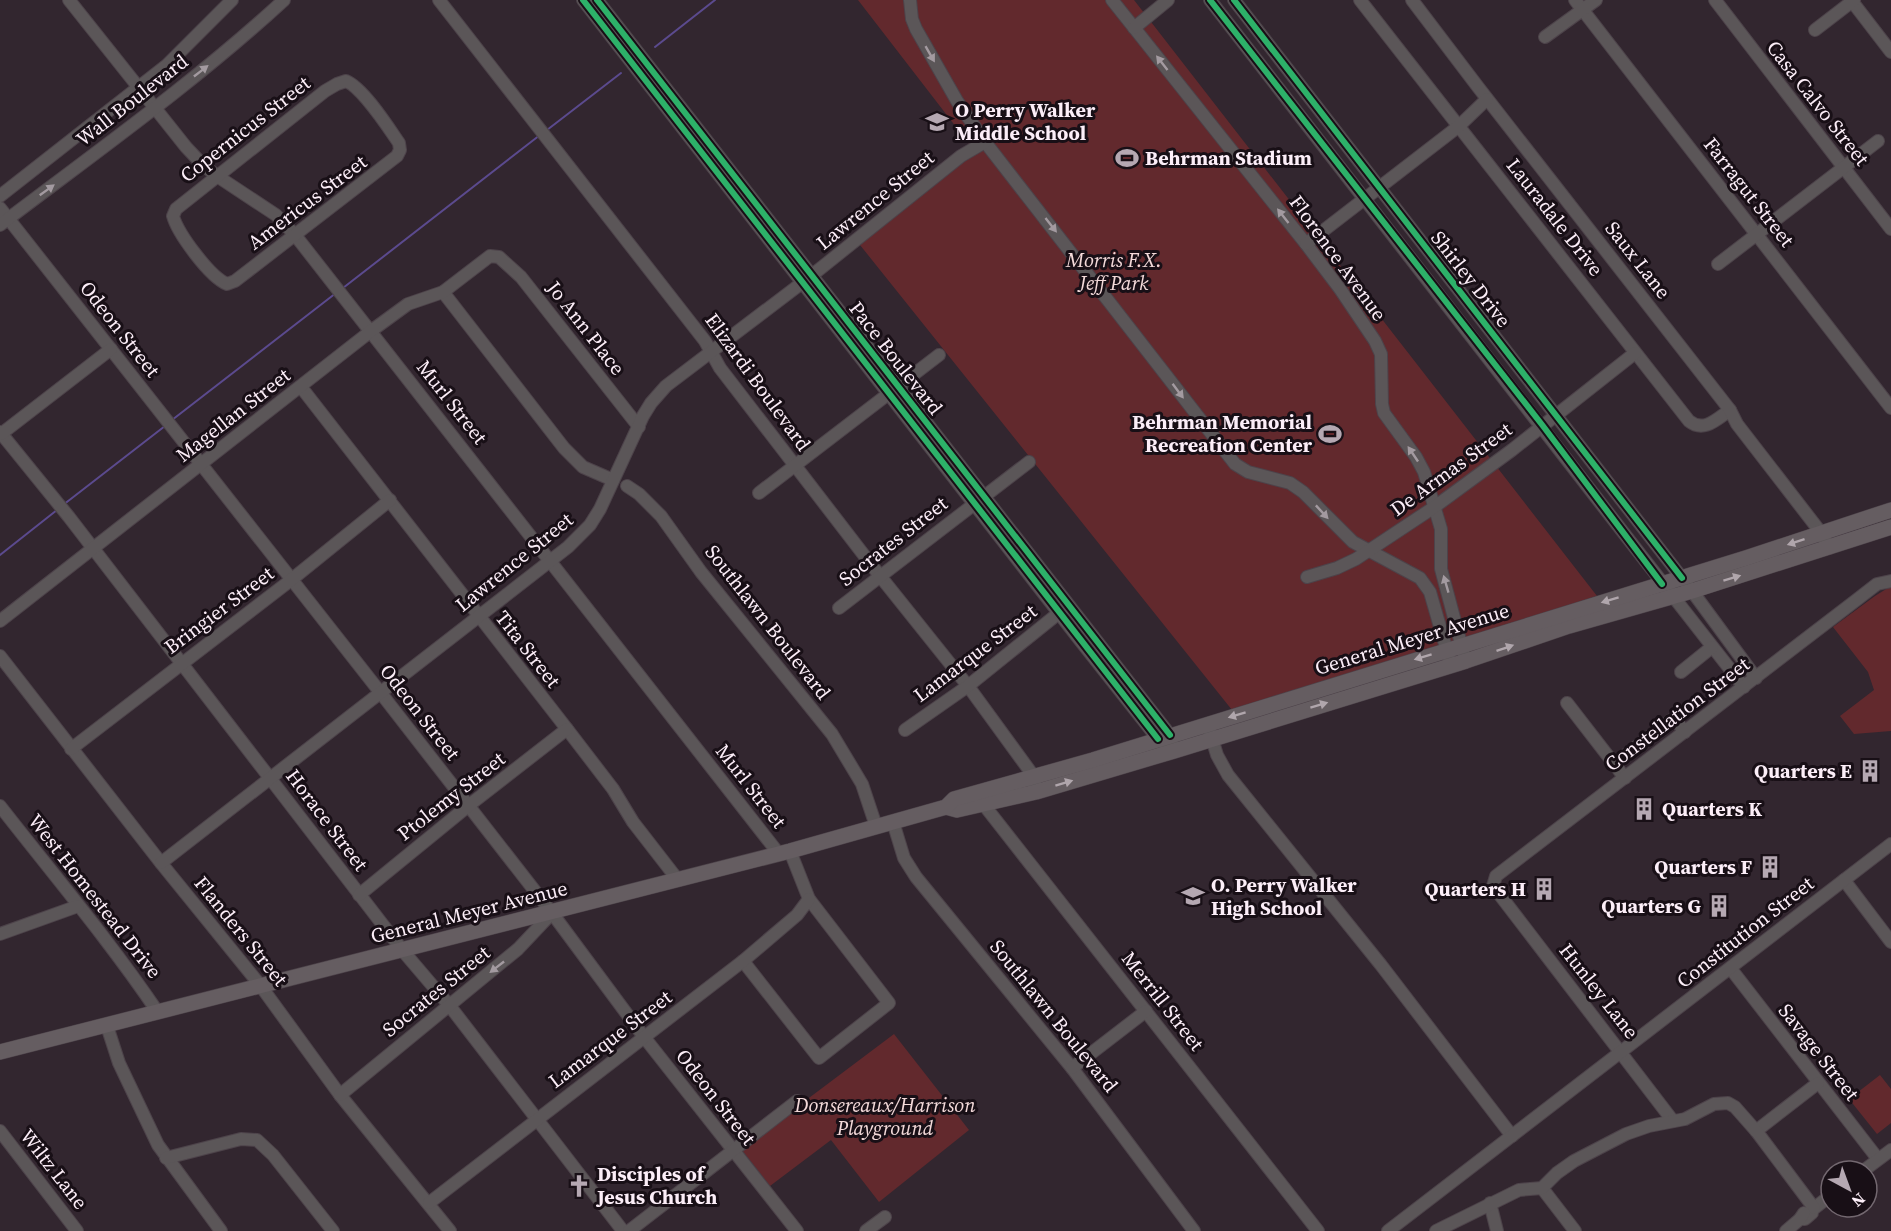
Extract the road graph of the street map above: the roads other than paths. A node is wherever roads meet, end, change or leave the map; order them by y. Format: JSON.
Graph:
{"nodes":[{"id":1,"x":69,"y":0,"type":"edge"},
{"id":2,"x":232,"y":0,"type":"edge"},
{"id":3,"x":439,"y":0,"type":"edge"},
{"id":4,"x":583,"y":0,"type":"edge"},
{"id":5,"x":597,"y":0,"type":"edge"},
{"id":6,"x":910,"y":0,"type":"edge"},
{"id":7,"x":1112,"y":0,"type":"edge"},
{"id":8,"x":1168,"y":0,"type":"edge"},
{"id":9,"x":1210,"y":0,"type":"edge"},
{"id":10,"x":1234,"y":0,"type":"edge"},
{"id":11,"x":1360,"y":0,"type":"edge"},
{"id":12,"x":1412,"y":0,"type":"edge"},
{"id":13,"x":1596,"y":0,"type":"edge"},
{"id":14,"x":1715,"y":0,"type":"edge"},
{"id":15,"x":1853,"y":1,"type":"edge"},
{"id":16,"x":276,"y":3,"type":"edge"},
{"id":17,"x":1579,"y":5,"type":"edge"},
{"id":18,"x":1134,"y":28,"type":"junction"},
{"id":19,"x":1815,"y":30,"type":"dead end"},
{"id":20,"x":1545,"y":37,"type":"dead end"},
{"id":21,"x":626,"y":46,"type":"junction"},
{"id":22,"x":1891,"y":52,"type":"edge"},
{"id":23,"x":346,"y":81,"type":"joint"},
{"id":24,"x":139,"y":88,"type":"junction"},
{"id":25,"x":1487,"y":99,"type":"junction"},
{"id":26,"x":154,"y":108,"type":"junction"},
{"id":27,"x":1459,"y":126,"type":"junction"},
{"id":28,"x":985,"y":141,"type":"junction"},
{"id":29,"x":1878,"y":141,"type":"dead end"},
{"id":30,"x":1844,"y":168,"type":"junction"},
{"id":31,"x":217,"y":176,"type":"junction"},
{"id":32,"x":1379,"y":188,"type":"junction"},
{"id":33,"x":0,"y":196,"type":"edge"},
{"id":34,"x":1365,"y":199,"type":"junction"},
{"id":35,"x":0,"y":208,"type":"edge"},
{"id":36,"x":5,"y":222,"type":"edge"},
{"id":37,"x":1891,"y":230,"type":"edge"},
{"id":38,"x":1757,"y":234,"type":"junction"},
{"id":39,"x":295,"y":235,"type":"junction"},
{"id":40,"x":1306,"y":244,"type":"junction"},
{"id":41,"x":499,"y":257,"type":"joint"},
{"id":42,"x":1718,"y":264,"type":"dead end"},
{"id":43,"x":807,"y":279,"type":"junction"},
{"id":44,"x":227,"y":284,"type":"joint"},
{"id":45,"x":443,"y":292,"type":"junction"},
{"id":46,"x":371,"y":331,"type":"junction"},
{"id":47,"x":111,"y":349,"type":"junction"},
{"id":48,"x":709,"y":352,"type":"junction"},
{"id":49,"x":1635,"y":353,"type":"junction"},
{"id":50,"x":939,"y":355,"type":"dead end"},
{"id":51,"x":301,"y":387,"type":"junction"},
{"id":52,"x":892,"y":390,"type":"junction"},
{"id":53,"x":1891,"y":408,"type":"edge"},
{"id":54,"x":1730,"y":410,"type":"junction"},
{"id":55,"x":1556,"y":416,"type":"junction"},
{"id":56,"x":1543,"y":426,"type":"junction"},
{"id":57,"x":639,"y":427,"type":"junction"},
{"id":58,"x":1,"y":433,"type":"edge"},
{"id":59,"x":1029,"y":462,"type":"dead end"},
{"id":60,"x":202,"y":465,"type":"junction"},
{"id":61,"x":795,"y":466,"type":"junction"},
{"id":62,"x":613,"y":480,"type":"junction"},
{"id":63,"x":627,"y":486,"type":"dead end"},
{"id":64,"x":759,"y":493,"type":"dead end"},
{"id":65,"x":390,"y":500,"type":"junction"},
{"id":66,"x":978,"y":500,"type":"junction"},
{"id":67,"x":1433,"y":508,"type":"junction"},
{"id":68,"x":1891,"y":510,"type":"edge"},
{"id":69,"x":1891,"y":527,"type":"edge"},
{"id":70,"x":1822,"y":534,"type":"junction"},
{"id":71,"x":1829,"y":548,"type":"junction"},
{"id":72,"x":93,"y":549,"type":"junction"},
{"id":73,"x":1370,"y":550,"type":"junction"},
{"id":74,"x":550,"y":560,"type":"junction"},
{"id":75,"x":880,"y":576,"type":"junction"},
{"id":76,"x":1306,"y":577,"type":"dead end"},
{"id":77,"x":1682,"y":578,"type":"junction"},
{"id":78,"x":291,"y":580,"type":"junction"},
{"id":79,"x":1891,"y":581,"type":"edge"},
{"id":80,"x":1662,"y":584,"type":"junction"},
{"id":81,"x":1692,"y":591,"type":"junction"},
{"id":82,"x":1673,"y":596,"type":"junction"},
{"id":83,"x":838,"y":608,"type":"dead end"},
{"id":84,"x":1063,"y":609,"type":"junction"},
{"id":85,"x":478,"y":616,"type":"junction"},
{"id":86,"x":0,"y":621,"type":"edge"},
{"id":87,"x":1712,"y":646,"type":"junction"},
{"id":88,"x":1456,"y":655,"type":"junction"},
{"id":89,"x":0,"y":656,"type":"edge"},
{"id":90,"x":180,"y":663,"type":"junction"},
{"id":91,"x":1681,"y":672,"type":"dead end"},
{"id":92,"x":1756,"y":678,"type":"junction"},
{"id":93,"x":968,"y":686,"type":"junction"},
{"id":94,"x":1744,"y":687,"type":"junction"},
{"id":95,"x":380,"y":692,"type":"junction"},
{"id":96,"x":1567,"y":703,"type":"dead end"},
{"id":97,"x":567,"y":729,"type":"junction"},
{"id":98,"x":905,"y":730,"type":"dead end"},
{"id":99,"x":1210,"y":731,"type":"junction"},
{"id":100,"x":1685,"y":732,"type":"junction"},
{"id":101,"x":1167,"y":742,"type":"junction"},
{"id":102,"x":71,"y":749,"type":"junction"},
{"id":103,"x":1614,"y":764,"type":"junction"},
{"id":104,"x":271,"y":778,"type":"junction"},
{"id":105,"x":1625,"y":778,"type":"junction"},
{"id":106,"x":1035,"y":785,"type":"junction"},
{"id":107,"x":983,"y":798,"type":"junction"},
{"id":108,"x":0,"y":806,"type":"edge"},
{"id":109,"x":468,"y":806,"type":"junction"},
{"id":110,"x":893,"y":822,"type":"junction"},
{"id":111,"x":876,"y":826,"type":"junction"},
{"id":112,"x":1891,"y":844,"type":"edge"},
{"id":113,"x":785,"y":853,"type":"junction"},
{"id":114,"x":161,"y":863,"type":"junction"},
{"id":115,"x":678,"y":880,"type":"junction"},
{"id":116,"x":1844,"y":880,"type":"junction"},
{"id":117,"x":1493,"y":886,"type":"joint"},
{"id":118,"x":359,"y":895,"type":"junction"},
{"id":119,"x":809,"y":899,"type":"junction"},
{"id":120,"x":78,"y":906,"type":"junction"},
{"id":121,"x":552,"y":913,"type":"junction"},
{"id":122,"x":0,"y":934,"type":"edge"},
{"id":123,"x":1891,"y":942,"type":"edge"},
{"id":124,"x":403,"y":951,"type":"junction"},
{"id":125,"x":743,"y":961,"type":"junction"},
{"id":126,"x":1731,"y":969,"type":"junction"},
{"id":127,"x":260,"y":985,"type":"junction"},
{"id":128,"x":449,"y":1005,"type":"junction"},
{"id":129,"x":158,"y":1011,"type":"junction"},
{"id":130,"x":1146,"y":1011,"type":"junction"},
{"id":131,"x":107,"y":1026,"type":"junction"},
{"id":132,"x":644,"y":1037,"type":"junction"},
{"id":133,"x":0,"y":1052,"type":"edge"},
{"id":134,"x":1622,"y":1052,"type":"junction"},
{"id":135,"x":1072,"y":1068,"type":"junction"},
{"id":136,"x":1818,"y":1083,"type":"junction"},
{"id":137,"x":340,"y":1095,"type":"junction"},
{"id":138,"x":797,"y":1101,"type":"dead end"},
{"id":139,"x":537,"y":1119,"type":"junction"},
{"id":140,"x":1673,"y":1121,"type":"junction"},
{"id":141,"x":0,"y":1131,"type":"edge"},
{"id":142,"x":1756,"y":1131,"type":"junction"},
{"id":143,"x":1512,"y":1136,"type":"junction"},
{"id":144,"x":734,"y":1150,"type":"junction"},
{"id":145,"x":1891,"y":1150,"type":"edge"},
{"id":146,"x":166,"y":1158,"type":"junction"},
{"id":147,"x":1878,"y":1159,"type":"joint"},
{"id":148,"x":1542,"y":1188,"type":"junction"},
{"id":149,"x":429,"y":1203,"type":"junction"},
{"id":150,"x":1490,"y":1203,"type":"junction"},
{"id":151,"x":1819,"y":1204,"type":"edge"},
{"id":152,"x":1813,"y":1209,"type":"junction"},
{"id":153,"x":885,"y":1217,"type":"dead end"},
{"id":154,"x":1456,"y":1227,"type":"edge"},
{"id":155,"x":77,"y":1231,"type":"edge"},
{"id":156,"x":221,"y":1231,"type":"edge"},
{"id":157,"x":333,"y":1231,"type":"edge"},
{"id":158,"x":450,"y":1231,"type":"edge"},
{"id":159,"x":623,"y":1231,"type":"edge"},
{"id":160,"x":629,"y":1231,"type":"edge"},
{"id":161,"x":797,"y":1231,"type":"edge"},
{"id":162,"x":866,"y":1231,"type":"edge"},
{"id":163,"x":1194,"y":1231,"type":"edge"},
{"id":164,"x":1318,"y":1231,"type":"edge"},
{"id":165,"x":1388,"y":1231,"type":"edge"},
{"id":166,"x":1436,"y":1231,"type":"edge"},
{"id":167,"x":1497,"y":1231,"type":"edge"},
{"id":168,"x":1575,"y":1231,"type":"edge"},
{"id":169,"x":1786,"y":1231,"type":"edge"}],
"edges":[{"from":1,"to":24,"type":"street","name":"Murl Street"},
{"from":2,"to":24,"type":"street","name":"Wall Boulevard"},
{"from":3,"to":48,"type":"street","name":"Elizardi Boulevard"},
{"from":4,"to":21,"type":"street","name":"Pace Boulevard"},
{"from":5,"to":21,"type":"street","name":"Pace Boulevard"},
{"from":6,"to":28,"type":"street","one_way":true},
{"from":7,"to":18,"type":"street"},
{"from":8,"to":18,"type":"street"},
{"from":9,"to":34,"type":"street","name":"Shirley Drive"},
{"from":10,"to":32,"type":"street","name":"Shirley Drive"},
{"from":11,"to":27,"type":"street","name":"Lauradale Drive"},
{"from":12,"to":25,"type":"street","name":"Saux Lane"},
{"from":13,"to":17,"type":"street"},
{"from":14,"to":30,"type":"street","name":"Casa Calvo Street"},
{"from":15,"to":19,"type":"street"},
{"from":15,"to":22,"type":"street"},
{"from":26,"to":16,"type":"street","name":"Wall Boulevard","one_way":true},
{"from":17,"to":20,"type":"street"},
{"from":17,"to":38,"type":"street","name":"Farragut Street"},
{"from":40,"to":18,"type":"street","name":"Florence Avenue","one_way":true},
{"from":21,"to":43,"type":"street","name":"Pace Boulevard"},
{"from":23,"to":31,"type":"street","name":"Copernicus Street"},
{"from":23,"to":39,"type":"street","name":"Americus Street"},
{"from":24,"to":26,"type":"street","name":"Murl Street"},
{"from":24,"to":33,"type":"street","name":"Wall Boulevard"},
{"from":25,"to":27,"type":"street"},
{"from":25,"to":54,"type":"street","name":"Saux Lane"},
{"from":26,"to":31,"type":"street","name":"Murl Street"},
{"from":36,"to":26,"type":"street","name":"Wall Boulevard","one_way":true},
{"from":27,"to":32,"type":"street"},
{"from":27,"to":49,"type":"street","name":"Lauradale Drive"},
{"from":28,"to":43,"type":"street","name":"Lawrence Street"},
{"from":28,"to":73,"type":"street","one_way":true},
{"from":29,"to":30,"type":"street"},
{"from":30,"to":37,"type":"street","name":"Casa Calvo Street"},
{"from":30,"to":38,"type":"street"},
{"from":31,"to":39,"type":"street","name":"Murl Street"},
{"from":31,"to":44,"type":"street","name":"Copernicus Street"},
{"from":32,"to":34,"type":"street"},
{"from":32,"to":55,"type":"street","name":"Shirley Drive"},
{"from":34,"to":40,"type":"street"},
{"from":34,"to":56,"type":"street","name":"Shirley Drive"},
{"from":35,"to":36,"type":"street","name":"Odeon Street"},
{"from":36,"to":47,"type":"street","name":"Odeon Street"},
{"from":38,"to":42,"type":"street"},
{"from":38,"to":53,"type":"street","name":"Farragut Street"},
{"from":39,"to":44,"type":"street","name":"Americus Street"},
{"from":39,"to":46,"type":"street","name":"Murl Street"},
{"from":67,"to":40,"type":"street","name":"Florence Avenue","one_way":true},
{"from":41,"to":45,"type":"street","name":"Magellan Street"},
{"from":41,"to":57,"type":"street","name":"Jo Ann Place"},
{"from":43,"to":48,"type":"street","name":"Lawrence Street"},
{"from":43,"to":52,"type":"street","name":"Pace Boulevard"},
{"from":45,"to":46,"type":"street","name":"Magellan Street"},
{"from":45,"to":62,"type":"street"},
{"from":46,"to":51,"type":"street","name":"Magellan Street"},
{"from":46,"to":74,"type":"street","name":"Murl Street"},
{"from":47,"to":58,"type":"street"},
{"from":47,"to":60,"type":"street","name":"Odeon Street"},
{"from":48,"to":57,"type":"street","name":"Lawrence Street"},
{"from":48,"to":61,"type":"street","name":"Elizardi Boulevard"},
{"from":49,"to":54,"type":"street","name":"Lauradale Drive"},
{"from":49,"to":55,"type":"street","name":"De Armas Street"},
{"from":50,"to":52,"type":"street"},
{"from":51,"to":60,"type":"street","name":"Magellan Street"},
{"from":51,"to":65,"type":"street","name":"Tita Street"},
{"from":52,"to":61,"type":"street"},
{"from":52,"to":66,"type":"street","name":"Pace Boulevard"},
{"from":54,"to":70,"type":"street","name":"Saux Lane"},
{"from":55,"to":56,"type":"street","name":"De Armas Street"},
{"from":55,"to":77,"type":"street","name":"Shirley Drive"},
{"from":56,"to":67,"type":"street","name":"De Armas Street"},
{"from":56,"to":80,"type":"street","name":"Shirley Drive"},
{"from":57,"to":62,"type":"street","name":"Lawrence Street"},
{"from":58,"to":72,"type":"street","name":"Horace Street"},
{"from":59,"to":66,"type":"street","name":"Socrates Street"},
{"from":60,"to":72,"type":"street","name":"Magellan Street"},
{"from":60,"to":78,"type":"street","name":"Odeon Street"},
{"from":61,"to":64,"type":"street"},
{"from":61,"to":75,"type":"street","name":"Elizardi Boulevard"},
{"from":62,"to":74,"type":"street","name":"Lawrence Street"},
{"from":63,"to":111,"type":"street","name":"Southlawn Boulevard"},
{"from":65,"to":78,"type":"street","name":"Bringier Street"},
{"from":65,"to":85,"type":"street","name":"Tita Street"},
{"from":66,"to":75,"type":"street","name":"Socrates Street"},
{"from":66,"to":84,"type":"street","name":"Pace Boulevard"},
{"from":67,"to":73,"type":"street","name":"De Armas Street"},
{"from":88,"to":67,"type":"street","name":"Florence Avenue","one_way":true},
{"from":68,"to":70,"type":"main road","name":"General Meyer Avenue"},
{"from":69,"to":71,"type":"main road","name":"General Meyer Avenue"},
{"from":70,"to":71,"type":"street","name":"Saux Lane"},
{"from":70,"to":77,"type":"main road","name":"General Meyer Avenue","one_way":true},
{"from":81,"to":71,"type":"main road","name":"General Meyer Avenue","one_way":true},
{"from":72,"to":86,"type":"street","name":"Magellan Street"},
{"from":72,"to":90,"type":"street","name":"Horace Street"},
{"from":73,"to":76,"type":"street","name":"De Armas Street"},
{"from":73,"to":88,"type":"street"},
{"from":74,"to":85,"type":"street","name":"Lawrence Street"},
{"from":74,"to":113,"type":"street","name":"Murl Street"},
{"from":75,"to":83,"type":"street","name":"Socrates Street"},
{"from":75,"to":93,"type":"street","name":"Elizardi Boulevard"},
{"from":77,"to":80,"type":"main road","name":"General Meyer Avenue"},
{"from":77,"to":81,"type":"street","name":"Shirley Drive"},
{"from":78,"to":90,"type":"street","name":"Bringier Street"},
{"from":78,"to":95,"type":"street","name":"Odeon Street"},
{"from":79,"to":92,"type":"street","name":"Constellation Street"},
{"from":80,"to":82,"type":"street","name":"Shirley Drive"},
{"from":80,"to":88,"type":"main road","name":"General Meyer Avenue","one_way":true},
{"from":81,"to":82,"type":"main road","name":"General Meyer Avenue"},
{"from":81,"to":92,"type":"street","name":"Shirley Drive"},
{"from":82,"to":87,"type":"street","name":"Shirley Drive"},
{"from":88,"to":82,"type":"main road","name":"General Meyer Avenue","one_way":true},
{"from":84,"to":93,"type":"street","name":"Lamarque Street"},
{"from":84,"to":101,"type":"street","name":"Pace Boulevard"},
{"from":85,"to":95,"type":"street","name":"Lawrence Street"},
{"from":85,"to":97,"type":"street","name":"Tita Street"},
{"from":87,"to":91,"type":"street"},
{"from":87,"to":94,"type":"street","name":"Shirley Drive"},
{"from":88,"to":99,"type":"main road","name":"General Meyer Avenue"},
{"from":89,"to":102,"type":"street","name":"Flanders Street"},
{"from":90,"to":102,"type":"street","name":"Bringier Street"},
{"from":90,"to":104,"type":"street","name":"Horace Street"},
{"from":92,"to":94,"type":"street","name":"Constellation Street"},
{"from":93,"to":98,"type":"street","name":"Lamarque Street"},
{"from":93,"to":106,"type":"street","name":"Elizardi Boulevard"},
{"from":94,"to":100,"type":"street","name":"Constellation Street"},
{"from":95,"to":104,"type":"street","name":"Lawrence Street"},
{"from":95,"to":109,"type":"street","name":"Odeon Street"},
{"from":96,"to":103,"type":"street"},
{"from":97,"to":109,"type":"street","name":"Ptolemy Street"},
{"from":97,"to":115,"type":"street","name":"Tita Street"},
{"from":99,"to":101,"type":"main road","name":"General Meyer Avenue"},
{"from":99,"to":143,"type":"street"},
{"from":100,"to":103,"type":"street"},
{"from":100,"to":105,"type":"street","name":"Constellation Street"},
{"from":101,"to":106,"type":"main road","name":"General Meyer Avenue"},
{"from":102,"to":114,"type":"street","name":"Flanders Street"},
{"from":103,"to":105,"type":"street"},
{"from":104,"to":114,"type":"street","name":"Lawrence Street"},
{"from":104,"to":118,"type":"street","name":"Horace Street"},
{"from":105,"to":117,"type":"street","name":"Constellation Street"},
{"from":106,"to":107,"type":"main road","name":"General Meyer Avenue"},
{"from":107,"to":110,"type":"main road","name":"General Meyer Avenue"},
{"from":107,"to":130,"type":"street","name":"Merrill Street"},
{"from":108,"to":120,"type":"street","name":"West Homestead Drive"},
{"from":109,"to":118,"type":"street","name":"Ptolemy Street"},
{"from":109,"to":121,"type":"street","name":"Odeon Street"},
{"from":110,"to":111,"type":"main road","name":"General Meyer Avenue"},
{"from":110,"to":135,"type":"street","name":"Southlawn Boulevard"},
{"from":111,"to":113,"type":"main road","name":"General Meyer Avenue"},
{"from":112,"to":116,"type":"street","name":"Constitution Street"},
{"from":113,"to":115,"type":"main road","name":"General Meyer Avenue"},
{"from":113,"to":119,"type":"street","name":"Murl Street"},
{"from":114,"to":127,"type":"street","name":"Flanders Street"},
{"from":115,"to":121,"type":"main road","name":"General Meyer Avenue"},
{"from":116,"to":123,"type":"street"},
{"from":116,"to":126,"type":"street","name":"Constitution Street"},
{"from":117,"to":134,"type":"street","name":"Hunley Lane"},
{"from":118,"to":124,"type":"street","name":"Horace Street"},
{"from":119,"to":125,"type":"street","name":"Lamarque Street"},
{"from":119,"to":125,"type":"street","name":"Murl Street"},
{"from":120,"to":122,"type":"street"},
{"from":120,"to":129,"type":"street","name":"West Homestead Drive"},
{"from":121,"to":124,"type":"main road","name":"General Meyer Avenue"},
{"from":121,"to":128,"type":"street","name":"Socrates Street","one_way":true},
{"from":121,"to":132,"type":"street","name":"Odeon Street"},
{"from":124,"to":127,"type":"main road","name":"General Meyer Avenue"},
{"from":124,"to":128,"type":"street","name":"Horace Street"},
{"from":125,"to":132,"type":"street","name":"Lamarque Street"},
{"from":126,"to":134,"type":"street","name":"Constitution Street"},
{"from":126,"to":136,"type":"street","name":"Savage Street"},
{"from":127,"to":129,"type":"main road","name":"General Meyer Avenue"},
{"from":127,"to":137,"type":"street","name":"Flanders Street"},
{"from":128,"to":137,"type":"street","name":"Socrates Street"},
{"from":128,"to":139,"type":"street","name":"Horace Street"},
{"from":129,"to":131,"type":"main road","name":"General Meyer Avenue"},
{"from":130,"to":135,"type":"street"},
{"from":130,"to":164,"type":"street","name":"Merrill Street"},
{"from":131,"to":133,"type":"main road","name":"General Meyer Avenue"},
{"from":131,"to":146,"type":"street"},
{"from":132,"to":139,"type":"street","name":"Lamarque Street"},
{"from":132,"to":144,"type":"street","name":"Odeon Street"},
{"from":134,"to":140,"type":"street","name":"Hunley Lane"},
{"from":134,"to":143,"type":"street","name":"Constitution Street"},
{"from":135,"to":163,"type":"street","name":"Southlawn Boulevard"},
{"from":136,"to":142,"type":"street"},
{"from":136,"to":147,"type":"street","name":"Savage Street"},
{"from":137,"to":149,"type":"street","name":"Flanders Street"},
{"from":138,"to":144,"type":"street"},
{"from":139,"to":149,"type":"street","name":"Lamarque Street"},
{"from":139,"to":159,"type":"street","name":"Horace Street"},
{"from":140,"to":142,"type":"street"},
{"from":140,"to":148,"type":"street"},
{"from":141,"to":155,"type":"street","name":"Wiltz Lane"},
{"from":142,"to":152,"type":"street"},
{"from":143,"to":165,"type":"street","name":"Constitution Street"},
{"from":144,"to":160,"type":"street"},
{"from":144,"to":161,"type":"street","name":"Odeon Street"},
{"from":145,"to":147,"type":"street"},
{"from":146,"to":156,"type":"street"},
{"from":146,"to":157,"type":"street"},
{"from":148,"to":150,"type":"street"},
{"from":148,"to":168,"type":"street"},
{"from":149,"to":158,"type":"street","name":"Flanders Street"},
{"from":150,"to":154,"type":"street"},
{"from":150,"to":167,"type":"street"},
{"from":151,"to":152,"type":"street"},
{"from":152,"to":169,"type":"street"},
{"from":153,"to":162,"type":"street"},
{"from":154,"to":166,"type":"street"}]}
